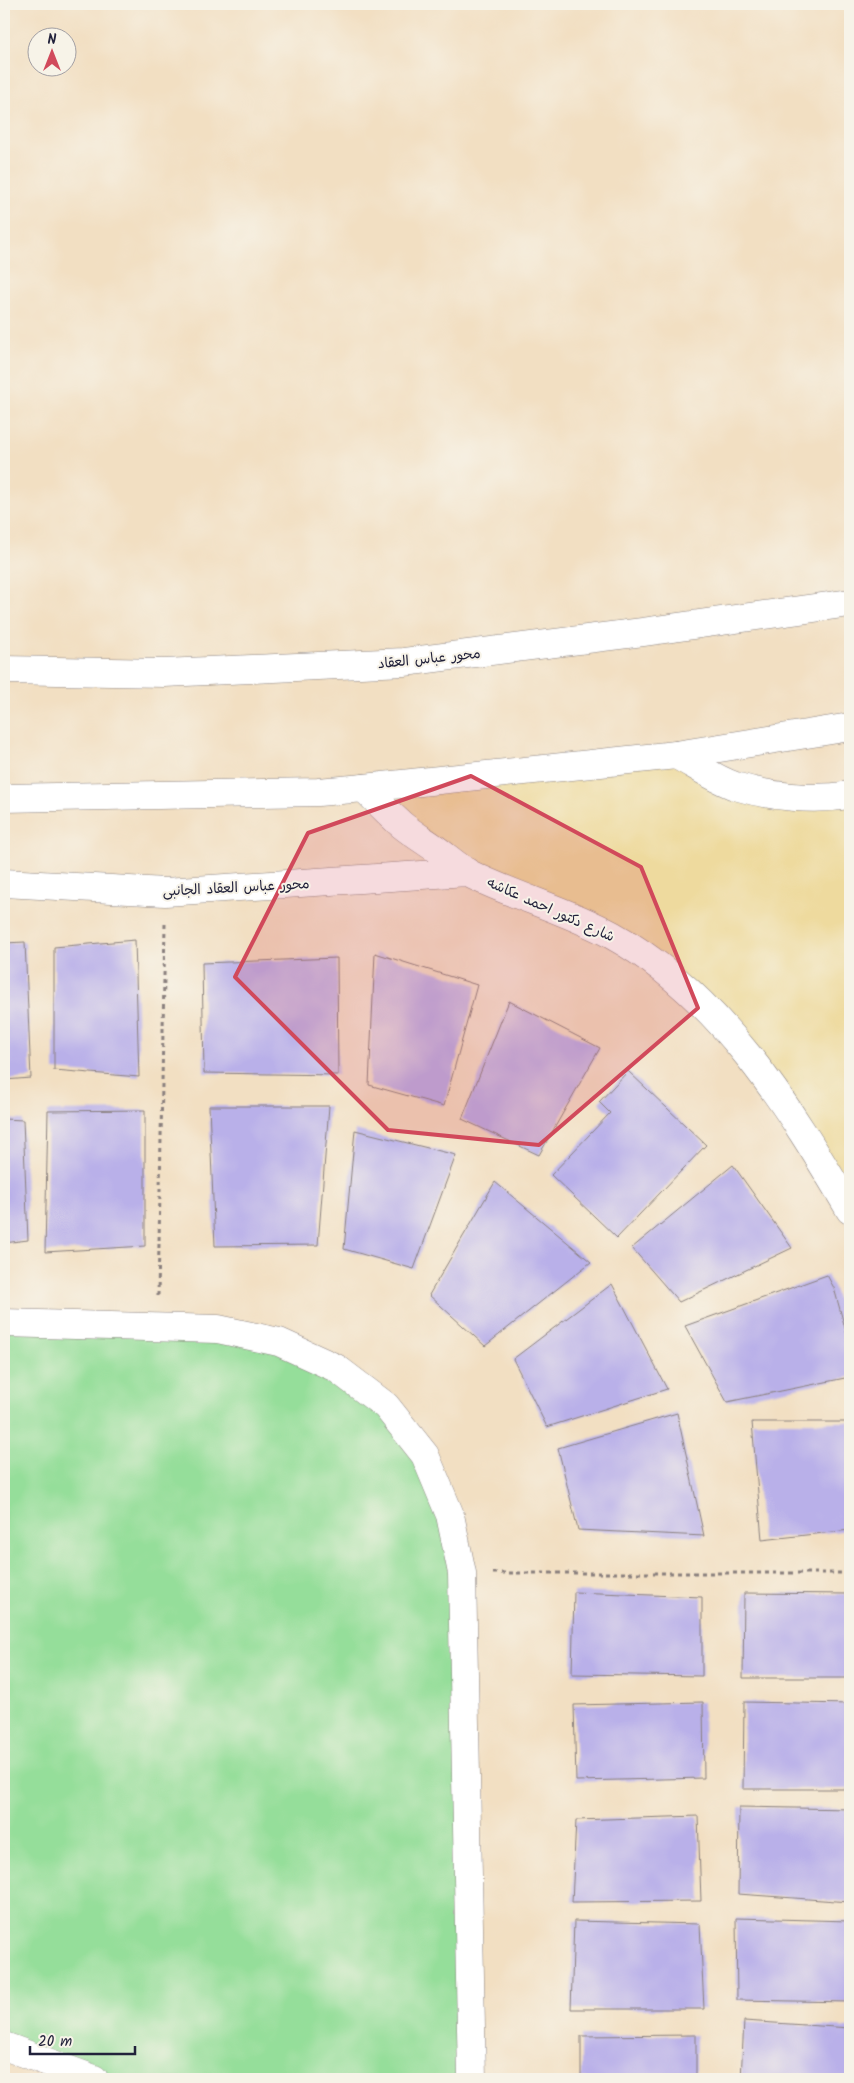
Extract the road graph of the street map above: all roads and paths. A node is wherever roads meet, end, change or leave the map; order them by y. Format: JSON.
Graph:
{"nodes":[{"id":1,"x":850,"y":603,"type":"edge"},
{"id":2,"x":4,"y":670,"type":"edge"},
{"id":3,"x":850,"y":727,"type":"edge"},
{"id":4,"x":676,"y":755,"type":"junction"},
{"id":5,"x":364,"y":788,"type":"junction"},
{"id":6,"x":850,"y":794,"type":"edge"},
{"id":7,"x":4,"y":798,"type":"edge"},
{"id":8,"x":467,"y":872,"type":"junction"},
{"id":9,"x":4,"y":883,"type":"edge"},
{"id":10,"x":165,"y":892,"type":"junction"},
{"id":11,"x":847,"y":1195,"type":"edge"},
{"id":12,"x":4,"y":1324,"type":"edge"},
{"id":13,"x":158,"y":1329,"type":"junction"},
{"id":14,"x":462,"y":1573,"type":"junction"},
{"id":15,"x":850,"y":1573,"type":"edge"},
{"id":16,"x":4,"y":2046,"type":"edge"},
{"id":17,"x":94,"y":2079,"type":"edge"},
{"id":18,"x":472,"y":2079,"type":"edge"}],
"edges":[{"from":1,"to":2,"type":"street","name":"محور عباس العقاد"},
{"from":3,"to":4,"type":"street"},
{"from":4,"to":5,"type":"street"},
{"from":4,"to":6,"type":"street"},
{"from":5,"to":7,"type":"street"},
{"from":5,"to":8,"type":"street","name":"شارع دكتور احمد عكاشه"},
{"from":8,"to":10,"type":"street","name":"محور عباس العقاد الجانبى"},
{"from":8,"to":11,"type":"street","name":"شارع دكتور احمد عكاشه"},
{"from":9,"to":10,"type":"street","name":"محور عباس العقاد الجانبى"},
{"from":10,"to":13,"type":"path"},
{"from":12,"to":13,"type":"street"},
{"from":13,"to":14,"type":"street"},
{"from":14,"to":15,"type":"path"},
{"from":14,"to":18,"type":"street"},
{"from":16,"to":17,"type":"street"}]}
